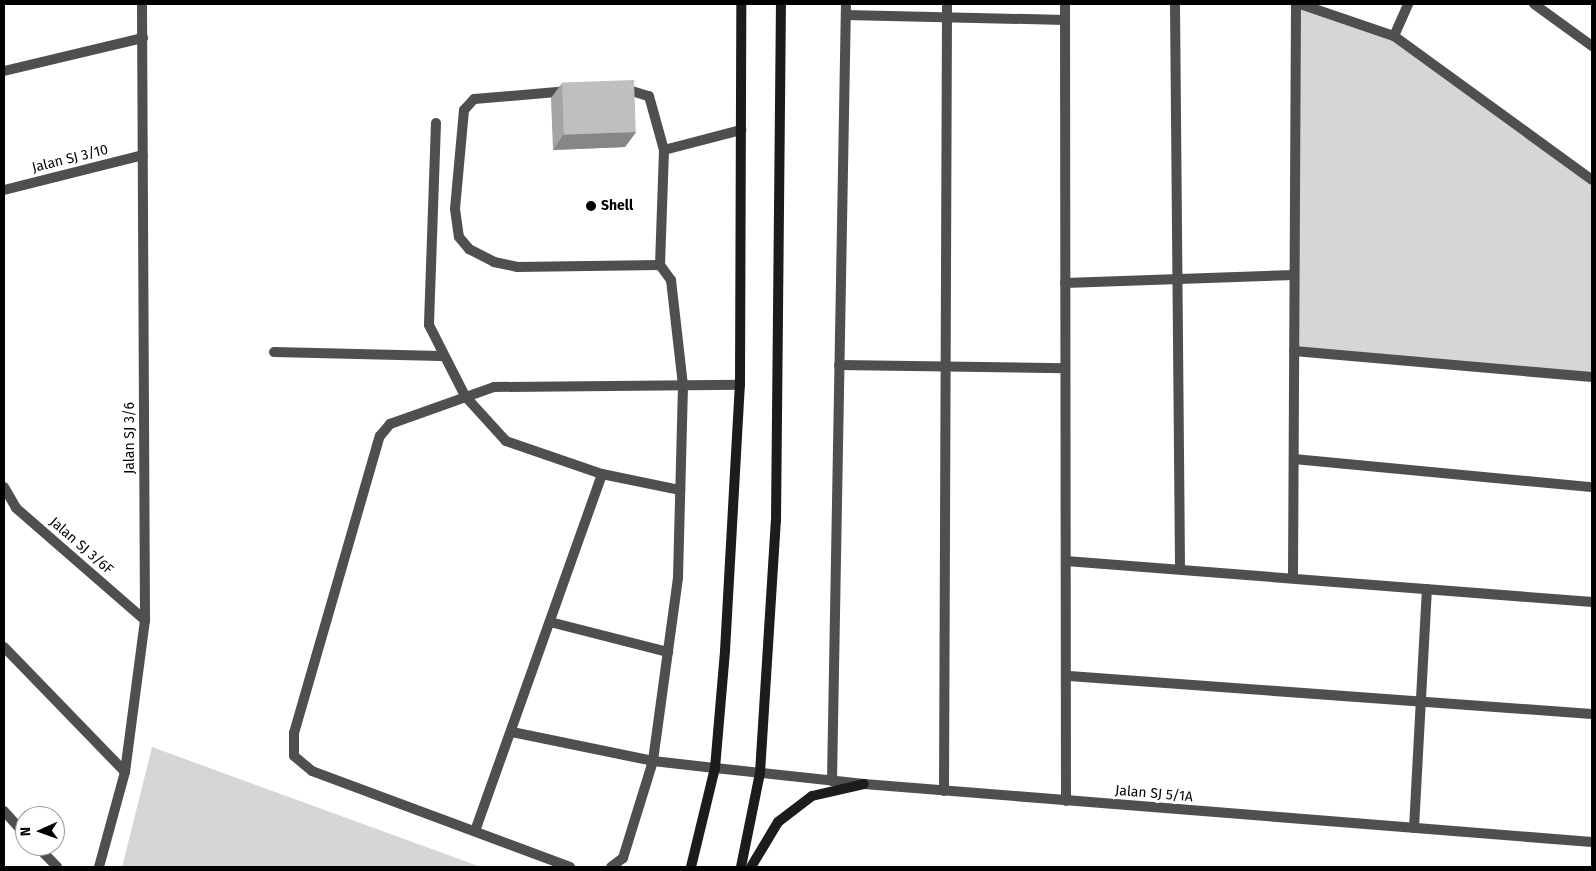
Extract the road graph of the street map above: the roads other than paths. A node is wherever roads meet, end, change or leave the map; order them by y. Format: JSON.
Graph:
{"nodes":[{"id":1,"x":142,"y":4,"type":"edge"},
{"id":2,"x":741,"y":4,"type":"edge"},
{"id":3,"x":781,"y":4,"type":"edge"},
{"id":4,"x":846,"y":4,"type":"edge"},
{"id":5,"x":947,"y":4,"type":"edge"},
{"id":6,"x":1065,"y":4,"type":"edge"},
{"id":7,"x":1175,"y":4,"type":"edge"},
{"id":8,"x":1298,"y":4,"type":"edge"},
{"id":9,"x":1408,"y":4,"type":"edge"},
{"id":10,"x":1534,"y":4,"type":"edge"},
{"id":11,"x":846,"y":15,"type":"junction"},
{"id":12,"x":946,"y":20,"type":"junction"},
{"id":13,"x":1065,"y":20,"type":"junction"},
{"id":14,"x":1394,"y":36,"type":"junction"},
{"id":15,"x":143,"y":38,"type":"junction"},
{"id":16,"x":1592,"y":46,"type":"edge"},
{"id":17,"x":4,"y":71,"type":"edge"},
{"id":18,"x":605,"y":89,"type":"edge"},
{"id":19,"x":585,"y":90,"type":"edge"},
{"id":20,"x":436,"y":123,"type":"dead end"},
{"id":21,"x":740,"y":130,"type":"junction"},
{"id":22,"x":664,"y":150,"type":"junction"},
{"id":23,"x":143,"y":155,"type":"junction"},
{"id":24,"x":1592,"y":180,"type":"edge"},
{"id":25,"x":4,"y":190,"type":"edge"},
{"id":26,"x":660,"y":265,"type":"junction"},
{"id":27,"x":1294,"y":275,"type":"junction"},
{"id":28,"x":1177,"y":280,"type":"junction"},
{"id":29,"x":1065,"y":284,"type":"junction"},
{"id":30,"x":1294,"y":351,"type":"junction"},
{"id":31,"x":274,"y":352,"type":"dead end"},
{"id":32,"x":441,"y":356,"type":"junction"},
{"id":33,"x":839,"y":365,"type":"junction"},
{"id":34,"x":944,"y":368,"type":"junction"},
{"id":35,"x":1066,"y":368,"type":"junction"},
{"id":36,"x":1592,"y":377,"type":"edge"},
{"id":37,"x":740,"y":385,"type":"junction"},
{"id":38,"x":683,"y":386,"type":"junction"},
{"id":39,"x":465,"y":396,"type":"junction"},
{"id":40,"x":1294,"y":459,"type":"junction"},
{"id":41,"x":602,"y":474,"type":"junction"},
{"id":42,"x":4,"y":487,"type":"edge"},
{"id":43,"x":1592,"y":487,"type":"edge"},
{"id":44,"x":680,"y":490,"type":"junction"},
{"id":45,"x":1066,"y":561,"type":"junction"},
{"id":46,"x":1180,"y":570,"type":"junction"},
{"id":47,"x":1292,"y":578,"type":"junction"},
{"id":48,"x":1427,"y":589,"type":"junction"},
{"id":49,"x":1592,"y":602,"type":"edge"},
{"id":50,"x":145,"y":620,"type":"junction"},
{"id":51,"x":550,"y":622,"type":"junction"},
{"id":52,"x":4,"y":647,"type":"edge"},
{"id":53,"x":668,"y":652,"type":"junction"},
{"id":54,"x":1069,"y":676,"type":"junction"},
{"id":55,"x":1421,"y":704,"type":"junction"},
{"id":56,"x":1592,"y":714,"type":"edge"},
{"id":57,"x":512,"y":732,"type":"junction"},
{"id":58,"x":653,"y":761,"type":"junction"},
{"id":59,"x":715,"y":768,"type":"junction"},
{"id":60,"x":125,"y":772,"type":"junction"},
{"id":61,"x":760,"y":773,"type":"junction"},
{"id":62,"x":832,"y":781,"type":"junction"},
{"id":63,"x":864,"y":784,"type":"junction"},
{"id":64,"x":944,"y":791,"type":"junction"},
{"id":65,"x":1066,"y":801,"type":"junction"},
{"id":66,"x":4,"y":811,"type":"edge"},
{"id":67,"x":15,"y":823,"type":"edge"},
{"id":68,"x":1414,"y":828,"type":"junction"},
{"id":69,"x":476,"y":831,"type":"junction"},
{"id":70,"x":1592,"y":842,"type":"edge"},
{"id":71,"x":47,"y":856,"type":"edge"},
{"id":72,"x":57,"y":867,"type":"edge"},
{"id":73,"x":99,"y":867,"type":"edge"},
{"id":74,"x":570,"y":867,"type":"edge"},
{"id":75,"x":611,"y":867,"type":"edge"},
{"id":76,"x":691,"y":867,"type":"edge"},
{"id":77,"x":741,"y":867,"type":"edge"},
{"id":78,"x":751,"y":867,"type":"edge"}],
"edges":[{"from":1,"to":15,"type":"street","name":"Jalan SJ 3/6"},
{"from":2,"to":21,"type":"street"},
{"from":3,"to":61,"type":"street"},
{"from":4,"to":11,"type":"street"},
{"from":5,"to":12,"type":"street"},
{"from":6,"to":13,"type":"street"},
{"from":7,"to":28,"type":"street"},
{"from":8,"to":14,"type":"street"},
{"from":8,"to":27,"type":"street"},
{"from":9,"to":14,"type":"street"},
{"from":10,"to":16,"type":"street"},
{"from":11,"to":12,"type":"street"},
{"from":11,"to":33,"type":"street"},
{"from":12,"to":13,"type":"street"},
{"from":12,"to":34,"type":"street"},
{"from":13,"to":29,"type":"street"},
{"from":14,"to":24,"type":"street"},
{"from":15,"to":17,"type":"street"},
{"from":15,"to":23,"type":"street","name":"Jalan SJ 3/6"},
{"from":18,"to":22,"type":"street"},
{"from":19,"to":26,"type":"street"},
{"from":20,"to":32,"type":"street"},
{"from":21,"to":22,"type":"street"},
{"from":21,"to":37,"type":"street"},
{"from":22,"to":26,"type":"street"},
{"from":23,"to":25,"type":"street","name":"Jalan SJ 3/10"},
{"from":23,"to":50,"type":"street","name":"Jalan SJ 3/6"},
{"from":26,"to":38,"type":"street"},
{"from":27,"to":28,"type":"street"},
{"from":27,"to":30,"type":"street"},
{"from":28,"to":29,"type":"street"},
{"from":28,"to":46,"type":"street"},
{"from":29,"to":35,"type":"street"},
{"from":30,"to":36,"type":"street"},
{"from":30,"to":40,"type":"street"},
{"from":31,"to":32,"type":"street"},
{"from":32,"to":39,"type":"street"},
{"from":33,"to":34,"type":"street"},
{"from":33,"to":62,"type":"street"},
{"from":34,"to":35,"type":"street"},
{"from":34,"to":64,"type":"street"},
{"from":35,"to":45,"type":"street"},
{"from":37,"to":38,"type":"street"},
{"from":37,"to":59,"type":"street"},
{"from":38,"to":39,"type":"street"},
{"from":38,"to":44,"type":"street"},
{"from":39,"to":41,"type":"street"},
{"from":39,"to":69,"type":"street"},
{"from":40,"to":43,"type":"street"},
{"from":40,"to":47,"type":"street"},
{"from":41,"to":44,"type":"street"},
{"from":41,"to":51,"type":"street"},
{"from":42,"to":50,"type":"street","name":"Jalan SJ 3/6F"},
{"from":44,"to":53,"type":"street"},
{"from":45,"to":46,"type":"street"},
{"from":45,"to":54,"type":"street"},
{"from":46,"to":47,"type":"street"},
{"from":47,"to":48,"type":"street"},
{"from":48,"to":49,"type":"street"},
{"from":48,"to":55,"type":"street"},
{"from":50,"to":60,"type":"street","name":"Jalan SJ 3/6"},
{"from":51,"to":53,"type":"street"},
{"from":51,"to":57,"type":"street"},
{"from":52,"to":60,"type":"street"},
{"from":53,"to":58,"type":"street"},
{"from":54,"to":55,"type":"street"},
{"from":54,"to":65,"type":"street"},
{"from":55,"to":56,"type":"street"},
{"from":55,"to":68,"type":"street"},
{"from":57,"to":58,"type":"street","name":"Jalan SJ 5/1A"},
{"from":57,"to":69,"type":"street"},
{"from":58,"to":59,"type":"street","name":"Jalan SJ 5/1A"},
{"from":58,"to":75,"type":"street"},
{"from":59,"to":61,"type":"street","name":"Jalan SJ 5/1A"},
{"from":59,"to":76,"type":"street"},
{"from":60,"to":73,"type":"street","name":"Jalan SJ 3/6"},
{"from":61,"to":62,"type":"street","name":"Jalan SJ 5/1A"},
{"from":61,"to":77,"type":"street"},
{"from":62,"to":63,"type":"street","name":"Jalan SJ 5/1A"},
{"from":63,"to":64,"type":"street","name":"Jalan SJ 5/1A"},
{"from":63,"to":78,"type":"street"},
{"from":64,"to":65,"type":"street","name":"Jalan SJ 5/1A"},
{"from":65,"to":68,"type":"street","name":"Jalan SJ 5/1A"},
{"from":66,"to":67,"type":"street"},
{"from":68,"to":70,"type":"street","name":"Jalan SJ 5/1A"},
{"from":69,"to":74,"type":"street"},
{"from":71,"to":72,"type":"street"}]}
